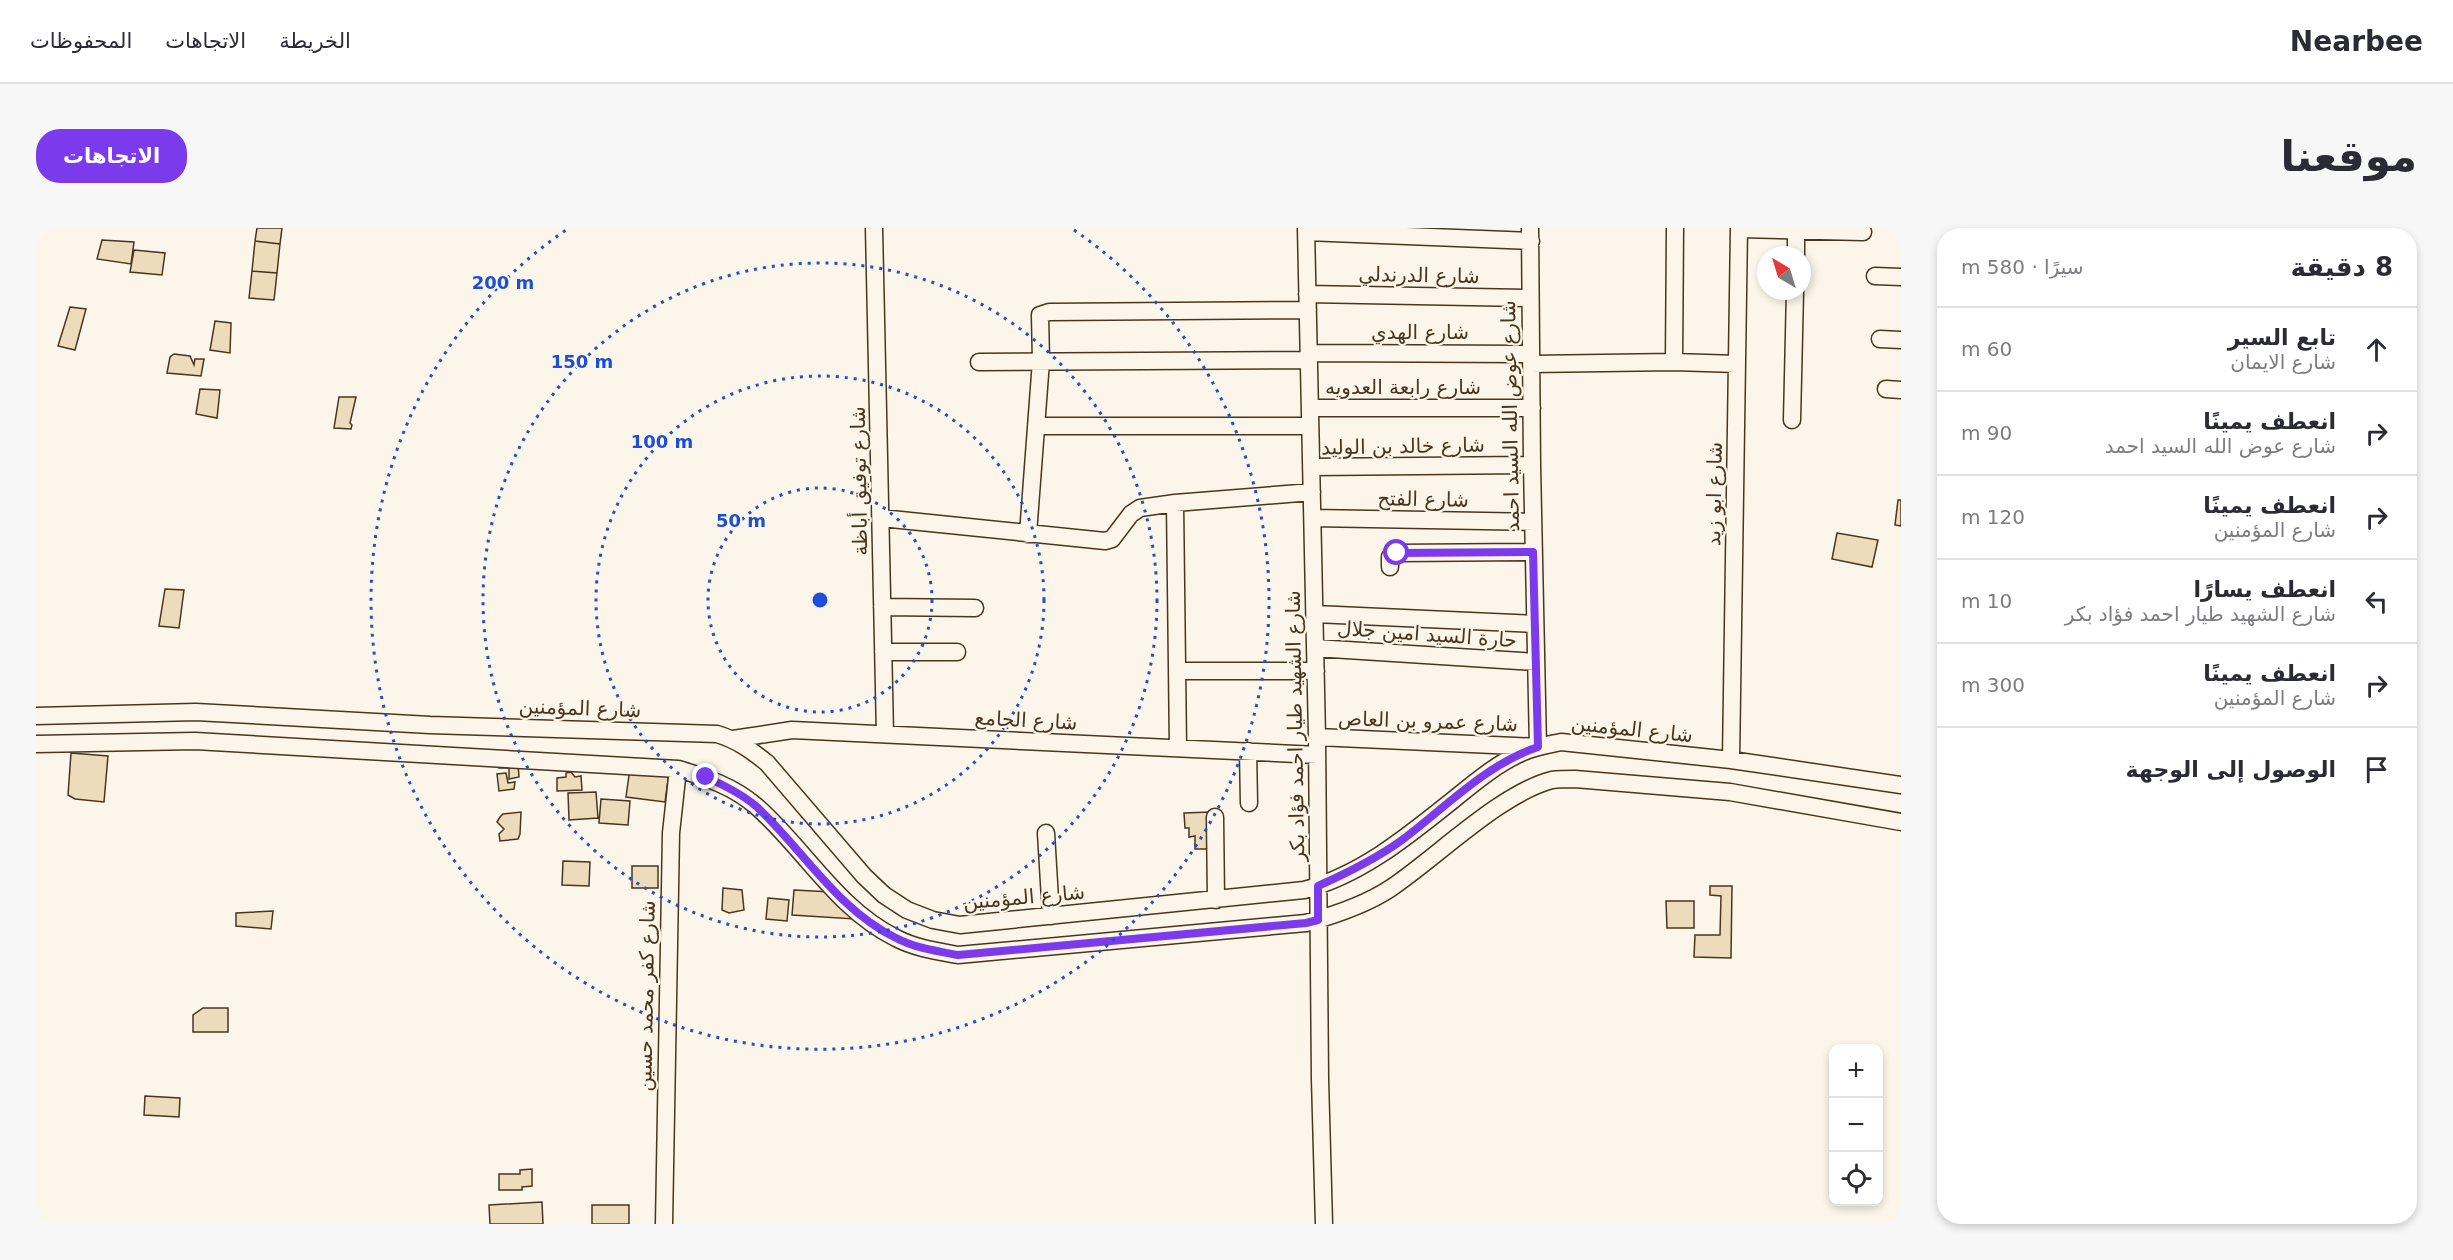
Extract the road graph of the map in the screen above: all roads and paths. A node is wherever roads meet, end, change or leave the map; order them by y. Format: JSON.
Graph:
{"nodes":[{"id":1,"x":874,"y":228,"type":"edge"},
{"id":2,"x":1676,"y":228,"type":"edge"},
{"id":3,"x":1739,"y":229,"type":"edge"},
{"id":4,"x":1796,"y":229,"type":"edge"},
{"id":5,"x":1306,"y":230,"type":"edge"},
{"id":6,"x":1863,"y":232,"type":"dead end"},
{"id":7,"x":1530,"y":235,"type":"edge"},
{"id":8,"x":1796,"y":246,"type":"edge"},
{"id":9,"x":1875,"y":276,"type":"dead end"},
{"id":10,"x":1901,"y":278,"type":"edge"},
{"id":11,"x":1529,"y":298,"type":"junction"},
{"id":12,"x":1795,"y":300,"type":"edge"},
{"id":13,"x":1308,"y":302,"type":"junction"},
{"id":14,"x":1880,"y":339,"type":"dead end"},
{"id":15,"x":1901,"y":340,"type":"edge"},
{"id":16,"x":1309,"y":356,"type":"junction"},
{"id":17,"x":1531,"y":359,"type":"junction"},
{"id":18,"x":1041,"y":361,"type":"junction"},
{"id":19,"x":979,"y":362,"type":"dead end"},
{"id":20,"x":1674,"y":362,"type":"junction"},
{"id":21,"x":1737,"y":364,"type":"junction"},
{"id":22,"x":1310,"y":408,"type":"junction"},
{"id":23,"x":1532,"y":408,"type":"junction"},
{"id":24,"x":1792,"y":420,"type":"dead end"},
{"id":25,"x":1036,"y":426,"type":"junction"},
{"id":26,"x":1311,"y":426,"type":"junction"},
{"id":27,"x":1532,"y":465,"type":"junction"},
{"id":28,"x":1311,"y":467,"type":"junction"},
{"id":29,"x":1312,"y":492,"type":"junction"},
{"id":30,"x":1175,"y":503,"type":"junction"},
{"id":31,"x":881,"y":518,"type":"junction"},
{"id":32,"x":1312,"y":518,"type":"junction"},
{"id":33,"x":1533,"y":522,"type":"junction"},
{"id":34,"x":1028,"y":534,"type":"junction"},
{"id":35,"x":1533,"y":552,"type":"junction"},
{"id":36,"x":1390,"y":567,"type":"dead end"},
{"id":37,"x":882,"y":607,"type":"junction"},
{"id":38,"x":975,"y":608,"type":"dead end"},
{"id":39,"x":1315,"y":614,"type":"junction"},
{"id":40,"x":1535,"y":624,"type":"junction"},
{"id":41,"x":1315,"y":648,"type":"junction"},
{"id":42,"x":884,"y":652,"type":"junction"},
{"id":43,"x":957,"y":652,"type":"dead end"},
{"id":44,"x":1536,"y":662,"type":"junction"},
{"id":45,"x":1177,"y":671,"type":"junction"},
{"id":46,"x":1316,"y":671,"type":"junction"},
{"id":47,"x":196,"y":712,"type":"junction"},
{"id":48,"x":36,"y":716,"type":"edge"},
{"id":49,"x":885,"y":734,"type":"junction"},
{"id":50,"x":1317,"y":737,"type":"junction"},
{"id":51,"x":733,"y":739,"type":"junction"},
{"id":52,"x":195,"y":741,"type":"junction"},
{"id":53,"x":36,"y":744,"type":"edge"},
{"id":54,"x":1538,"y":747,"type":"junction"},
{"id":55,"x":1178,"y":748,"type":"junction"},
{"id":56,"x":1248,"y":751,"type":"junction"},
{"id":57,"x":1317,"y":755,"type":"junction"},
{"id":58,"x":1731,"y":760,"type":"junction"},
{"id":59,"x":678,"y":769,"type":"junction"},
{"id":60,"x":1901,"y":785,"type":"edge"},
{"id":61,"x":1249,"y":803,"type":"dead end"},
{"id":62,"x":1215,"y":817,"type":"dead end"},
{"id":63,"x":1901,"y":822,"type":"edge"},
{"id":64,"x":1046,"y":833,"type":"dead end"},
{"id":65,"x":1318,"y":886,"type":"junction"},
{"id":66,"x":1216,"y":900,"type":"junction"},
{"id":67,"x":1051,"y":916,"type":"junction"},
{"id":68,"x":1318,"y":920,"type":"junction"},
{"id":69,"x":664,"y":1224,"type":"edge"},
{"id":70,"x":1324,"y":1224,"type":"edge"}],
"edges":[{"from":1,"to":31,"type":"street","name":"شارع توفيق أباظة"},
{"from":2,"to":20,"type":"street"},
{"from":3,"to":4,"type":"street"},
{"from":3,"to":21,"type":"street","name":"شارع ابو زيد"},
{"from":4,"to":6,"type":"street"},
{"from":4,"to":8,"type":"street"},
{"from":5,"to":7,"type":"street"},
{"from":5,"to":13,"type":"street","name":"شارع الشهيد طيار احمد فؤاد بكر"},
{"from":7,"to":11,"type":"street","name":"شارع عوض الله السيد احمد"},
{"from":9,"to":10,"type":"street"},
{"from":11,"to":13,"type":"street","name":"شارع الدرندلي"},
{"from":11,"to":17,"type":"street","name":"شارع عوض الله السيد احمد"},
{"from":12,"to":24,"type":"street"},
{"from":13,"to":16,"type":"street","name":"شارع الشهيد طيار احمد فؤاد بكر"},
{"from":13,"to":18,"type":"street","name":"شارع الدرندلي"},
{"from":14,"to":15,"type":"street"},
{"from":16,"to":17,"type":"street","name":"شارع الهدي"},
{"from":16,"to":18,"type":"street","name":"شارع الهدي"},
{"from":16,"to":22,"type":"street","name":"شارع الشهيد طيار احمد فؤاد بكر"},
{"from":17,"to":20,"type":"street","name":"شارع الهدي"},
{"from":17,"to":23,"type":"street","name":"شارع عوض الله السيد احمد"},
{"from":18,"to":19,"type":"street","name":"شارع الهدي"},
{"from":18,"to":25,"type":"street","name":"شارع الدرندلي"},
{"from":20,"to":21,"type":"street","name":"شارع الهدي"},
{"from":21,"to":58,"type":"street","name":"شارع ابو زيد"},
{"from":22,"to":23,"type":"street","name":"شارع رابعة العدويه"},
{"from":22,"to":26,"type":"street","name":"شارع الشهيد طيار احمد فؤاد بكر"},
{"from":23,"to":27,"type":"street","name":"شارع عوض الله السيد احمد"},
{"from":25,"to":26,"type":"street"},
{"from":25,"to":34,"type":"street","name":"شارع الدرندلي"},
{"from":26,"to":28,"type":"street","name":"شارع الشهيد طيار احمد فؤاد بكر"},
{"from":27,"to":28,"type":"street","name":"شارع خالد بن الوليد"},
{"from":27,"to":33,"type":"street","name":"شارع عوض الله السيد احمد"},
{"from":28,"to":29,"type":"street","name":"شارع الشهيد طيار احمد فؤاد بكر"},
{"from":29,"to":30,"type":"street"},
{"from":29,"to":32,"type":"street","name":"شارع الشهيد طيار احمد فؤاد بكر"},
{"from":30,"to":34,"type":"street"},
{"from":30,"to":45,"type":"street"},
{"from":31,"to":34,"type":"street"},
{"from":31,"to":37,"type":"street","name":"شارع توفيق أباظة"},
{"from":32,"to":33,"type":"street","name":"شارع الفتح"},
{"from":32,"to":39,"type":"street","name":"شارع الشهيد طيار احمد فؤاد بكر"},
{"from":33,"to":35,"type":"street","name":"شارع عوض الله السيد احمد"},
{"from":35,"to":36,"type":"street"},
{"from":35,"to":40,"type":"street","name":"شارع عوض الله السيد احمد"},
{"from":37,"to":38,"type":"street"},
{"from":37,"to":42,"type":"street","name":"شارع توفيق أباظة"},
{"from":39,"to":40,"type":"street"},
{"from":39,"to":41,"type":"street","name":"شارع الشهيد طيار احمد فؤاد بكر"},
{"from":40,"to":44,"type":"street","name":"شارع عوض الله السيد احمد"},
{"from":41,"to":44,"type":"street","name":"حارة السيد امين جلال"},
{"from":41,"to":46,"type":"street","name":"شارع الشهيد طيار احمد فؤاد بكر"},
{"from":42,"to":43,"type":"street"},
{"from":42,"to":49,"type":"street","name":"شارع توفيق أباظة"},
{"from":44,"to":54,"type":"street","name":"شارع عوض الله السيد احمد"},
{"from":45,"to":46,"type":"street"},
{"from":45,"to":55,"type":"street"},
{"from":46,"to":50,"type":"street","name":"شارع الشهيد طيار احمد فؤاد بكر"},
{"from":47,"to":48,"type":"street","name":"شارع المؤمنين"},
{"from":47,"to":51,"type":"street","name":"شارع المؤمنين"},
{"from":47,"to":52,"type":"street"},
{"from":49,"to":51,"type":"street","name":"شارع الجامع"},
{"from":49,"to":55,"type":"street","name":"شارع الجامع"},
{"from":50,"to":54,"type":"street","name":"شارع عمرو بن العاص"},
{"from":50,"to":57,"type":"street","name":"شارع الشهيد طيار احمد فؤاد بكر"},
{"from":51,"to":67,"type":"street","name":"شارع المؤمنين"},
{"from":52,"to":53,"type":"street"},
{"from":52,"to":59,"type":"street"},
{"from":54,"to":58,"type":"street","name":"شارع المؤمنين"},
{"from":54,"to":65,"type":"street","name":"شارع المؤمنين"},
{"from":55,"to":56,"type":"street","name":"شارع الجامع"},
{"from":56,"to":57,"type":"street","name":"شارع الجامع"},
{"from":56,"to":61,"type":"street"},
{"from":57,"to":65,"type":"street","name":"شارع الشهيد طيار احمد فؤاد بكر"},
{"from":58,"to":60,"type":"street","name":"شارع المؤمنين"},
{"from":59,"to":68,"type":"street"},
{"from":59,"to":69,"type":"street","name":"شارع كفر محمد حسين"},
{"from":62,"to":66,"type":"street"},
{"from":63,"to":68,"type":"street"},
{"from":64,"to":67,"type":"street"},
{"from":65,"to":66,"type":"street","name":"شارع المؤمنين"},
{"from":65,"to":68,"type":"street","name":"شارع الشهيد طيار احمد فؤاد بكر"},
{"from":66,"to":67,"type":"street","name":"شارع المؤمنين"},
{"from":68,"to":70,"type":"street","name":"شارع الشهيد طيار احمد فؤاد بكر"}]}
